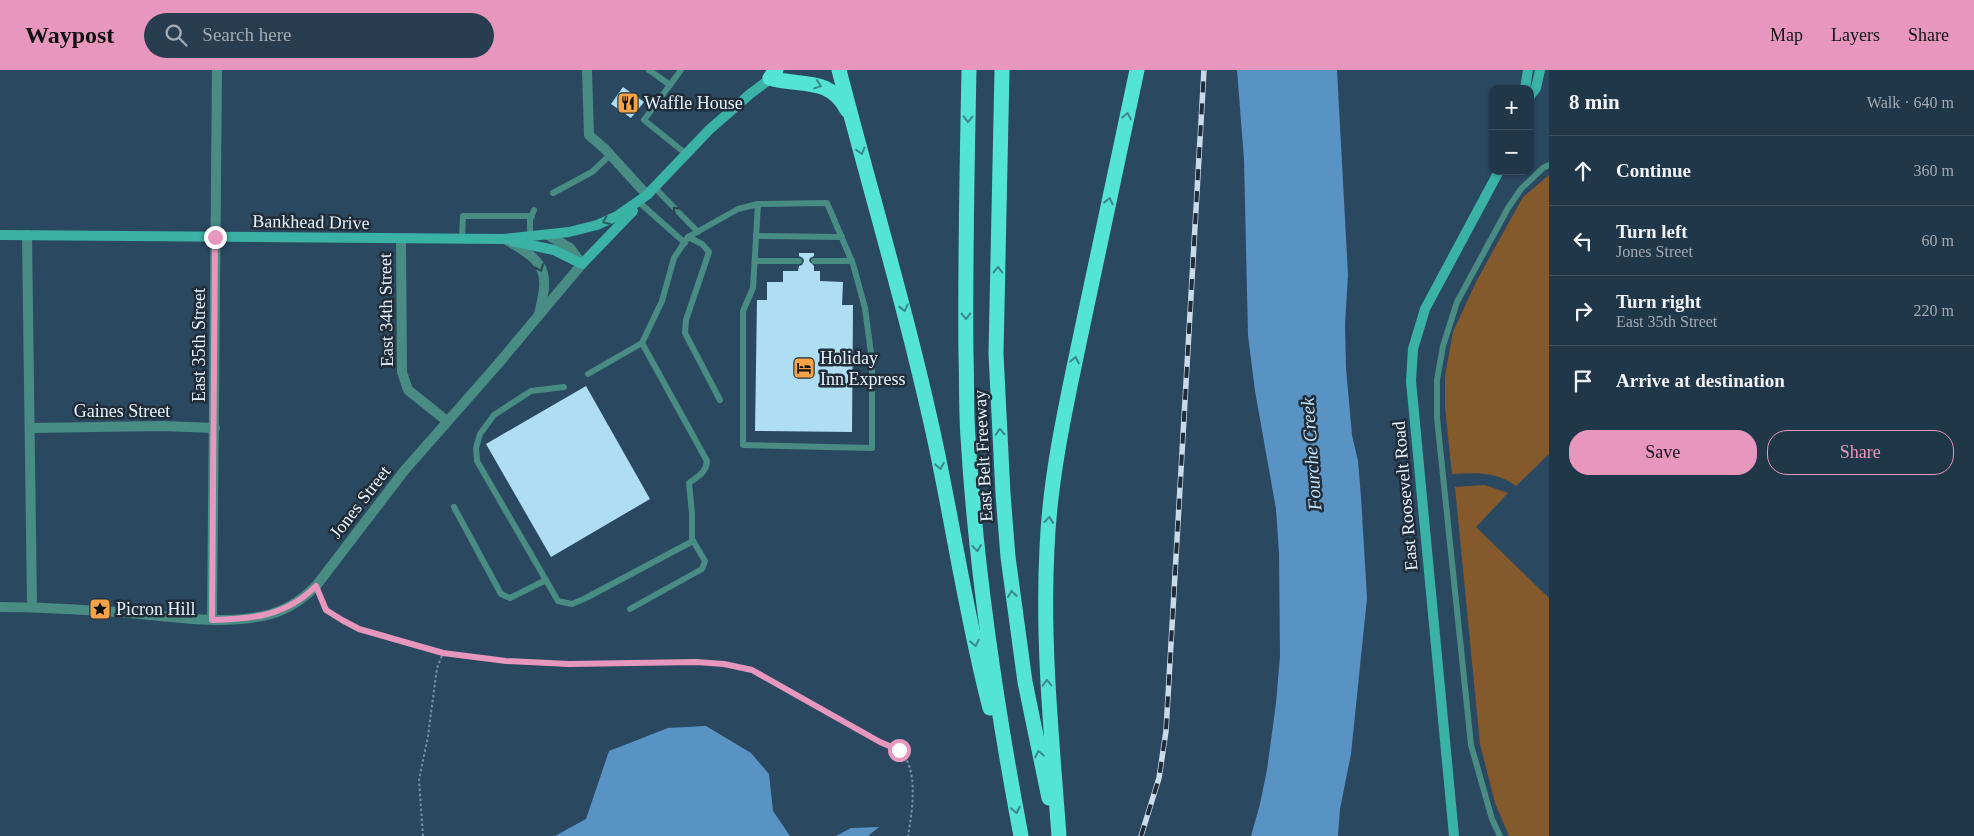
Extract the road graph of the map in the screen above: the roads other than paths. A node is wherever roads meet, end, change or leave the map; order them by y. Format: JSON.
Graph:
{"nodes":[{"id":1,"x":217,"y":70,"type":"edge"},
{"id":2,"x":587,"y":70,"type":"edge"},
{"id":3,"x":649,"y":70,"type":"edge"},
{"id":4,"x":681,"y":70,"type":"edge"},
{"id":5,"x":840,"y":70,"type":"edge"},
{"id":6,"x":969,"y":70,"type":"edge"},
{"id":7,"x":1002,"y":70,"type":"edge"},
{"id":8,"x":1137,"y":70,"type":"edge"},
{"id":9,"x":1528,"y":70,"type":"edge"},
{"id":10,"x":1540,"y":70,"type":"edge"},
{"id":11,"x":776,"y":73,"type":"edge"},
{"id":12,"x":1526,"y":85,"type":"edge"},
{"id":13,"x":670,"y":86,"type":"junction"},
{"id":14,"x":1534,"y":91,"type":"edge"},
{"id":15,"x":854,"y":123,"type":"junction"},
{"id":16,"x":686,"y":154,"type":"junction"},
{"id":17,"x":610,"y":155,"type":"junction"},
{"id":18,"x":1549,"y":165,"type":"edge"},
{"id":19,"x":1496,"y":175,"type":"edge"},
{"id":20,"x":553,"y":193,"type":"dead end"},
{"id":21,"x":647,"y":196,"type":"junction"},
{"id":22,"x":758,"y":204,"type":"junction"},
{"id":23,"x":698,"y":232,"type":"junction"},
{"id":24,"x":548,"y":234,"type":"junction"},
{"id":25,"x":0,"y":235,"type":"edge"},
{"id":26,"x":27,"y":235,"type":"junction"},
{"id":27,"x":530,"y":236,"type":"junction"},
{"id":28,"x":756,"y":236,"type":"junction"},
{"id":29,"x":215,"y":237,"type":"junction"},
{"id":30,"x":842,"y":237,"type":"junction"},
{"id":31,"x":462,"y":238,"type":"junction"},
{"id":32,"x":502,"y":238,"type":"junction"},
{"id":33,"x":401,"y":239,"type":"junction"},
{"id":34,"x":686,"y":240,"type":"junction"},
{"id":35,"x":755,"y":261,"type":"junction"},
{"id":36,"x":799,"y":261,"type":"dead end"},
{"id":37,"x":814,"y":261,"type":"dead end"},
{"id":38,"x":852,"y":261,"type":"junction"},
{"id":39,"x":582,"y":264,"type":"junction"},
{"id":40,"x":538,"y":316,"type":"junction"},
{"id":41,"x":642,"y":343,"type":"junction"},
{"id":42,"x":588,"y":374,"type":"dead end"},
{"id":43,"x":564,"y":387,"type":"dead end"},
{"id":44,"x":720,"y":400,"type":"dead end"},
{"id":45,"x":447,"y":421,"type":"junction"},
{"id":46,"x":30,"y":428,"type":"junction"},
{"id":47,"x":214,"y":428,"type":"junction"},
{"id":48,"x":454,"y":507,"type":"dead end"},
{"id":49,"x":693,"y":541,"type":"junction"},
{"id":50,"x":546,"y":580,"type":"junction"},
{"id":51,"x":0,"y":607,"type":"edge"},
{"id":52,"x":32,"y":607,"type":"junction"},
{"id":53,"x":630,"y":609,"type":"dead end"},
{"id":54,"x":212,"y":620,"type":"junction"},
{"id":55,"x":1012,"y":784,"type":"junction"},
{"id":56,"x":1021,"y":836,"type":"edge"},
{"id":57,"x":1058,"y":836,"type":"edge"},
{"id":58,"x":1454,"y":836,"type":"edge"},
{"id":59,"x":1500,"y":836,"type":"edge"}],
"edges":[{"from":1,"to":29,"type":"street","name":"East 35th Street"},
{"from":2,"to":17,"type":"street"},
{"from":3,"to":13,"type":"lane"},
{"from":4,"to":13,"type":"lane"},
{"from":5,"to":15,"type":"highway"},
{"from":6,"to":55,"type":"highway","name":"East Belt Freeway","one_way":true},
{"from":57,"to":7,"type":"highway","name":"East Belt Freeway","one_way":true},
{"from":57,"to":8,"type":"highway","one_way":true},
{"from":9,"to":12,"type":"main road"},
{"from":10,"to":14,"type":"main road"},
{"from":11,"to":15,"type":"highway","one_way":true},
{"from":11,"to":16,"type":"main road","name":"Bankhead Drive"},
{"from":13,"to":16,"type":"lane"},
{"from":15,"to":55,"type":"highway","one_way":true},
{"from":16,"to":21,"type":"main road","name":"Bankhead Drive"},
{"from":17,"to":20,"type":"lane"},
{"from":17,"to":21,"type":"street"},
{"from":18,"to":59,"type":"lane"},
{"from":19,"to":58,"type":"main road","name":"East Roosevelt Road"},
{"from":23,"to":21,"type":"lane","one_way":true},
{"from":21,"to":24,"type":"main road","name":"Bankhead Drive","one_way":true},
{"from":21,"to":34,"type":"lane"},
{"from":21,"to":39,"type":"main road","name":"Jones Street"},
{"from":22,"to":23,"type":"lane"},
{"from":22,"to":28,"type":"lane"},
{"from":22,"to":30,"type":"lane"},
{"from":23,"to":34,"type":"lane"},
{"from":24,"to":27,"type":"main road","name":"Bankhead Drive"},
{"from":24,"to":39,"type":"street"},
{"from":25,"to":26,"type":"main road","name":"Bankhead Drive"},
{"from":26,"to":29,"type":"main road","name":"Bankhead Drive"},
{"from":26,"to":46,"type":"street"},
{"from":27,"to":31,"type":"lane"},
{"from":27,"to":32,"type":"main road","name":"Bankhead Drive"},
{"from":28,"to":30,"type":"lane"},
{"from":28,"to":35,"type":"lane"},
{"from":29,"to":33,"type":"main road","name":"Bankhead Drive"},
{"from":29,"to":47,"type":"street","name":"East 35th Street"},
{"from":30,"to":38,"type":"lane"},
{"from":31,"to":32,"type":"main road","name":"Bankhead Drive"},
{"from":31,"to":33,"type":"main road","name":"Bankhead Drive"},
{"from":32,"to":39,"type":"main road","name":"Bankhead Drive"},
{"from":32,"to":40,"type":"street","one_way":true},
{"from":33,"to":45,"type":"street","name":"East 34th Street"},
{"from":34,"to":41,"type":"lane"},
{"from":34,"to":44,"type":"lane"},
{"from":35,"to":36,"type":"lane"},
{"from":35,"to":38,"type":"lane"},
{"from":37,"to":38,"type":"lane"},
{"from":39,"to":40,"type":"street","name":"Jones Street"},
{"from":40,"to":45,"type":"street","name":"Jones Street"},
{"from":41,"to":42,"type":"lane"},
{"from":41,"to":49,"type":"lane"},
{"from":43,"to":50,"type":"lane"},
{"from":45,"to":54,"type":"street","name":"Jones Street"},
{"from":46,"to":47,"type":"street","name":"Gaines Street"},
{"from":46,"to":52,"type":"street"},
{"from":47,"to":54,"type":"street","name":"East 35th Street"},
{"from":48,"to":50,"type":"lane"},
{"from":49,"to":50,"type":"lane"},
{"from":49,"to":53,"type":"lane"},
{"from":51,"to":52,"type":"street","name":"Jones Street"},
{"from":52,"to":54,"type":"street","name":"Jones Street"},
{"from":55,"to":56,"type":"highway","name":"East Belt Freeway","one_way":true}]}
